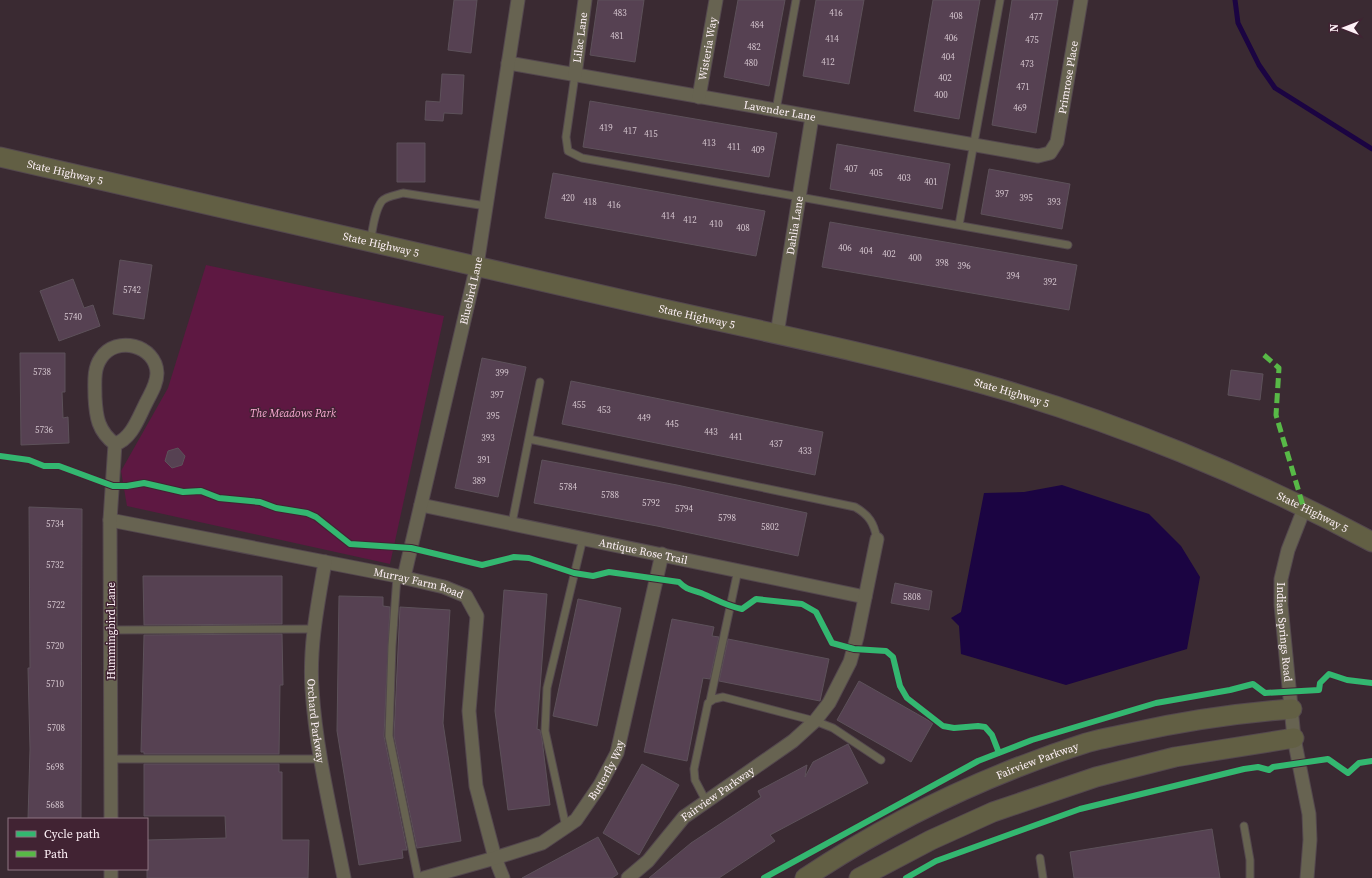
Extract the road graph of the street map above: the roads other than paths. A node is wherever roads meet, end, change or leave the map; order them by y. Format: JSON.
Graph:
{"nodes":[{"id":1,"x":518,"y":0,"type":"edge"},
{"id":2,"x":585,"y":0,"type":"edge"},
{"id":3,"x":716,"y":0,"type":"edge"},
{"id":4,"x":796,"y":0,"type":"edge"},
{"id":5,"x":1000,"y":0,"type":"edge"},
{"id":6,"x":1081,"y":0,"type":"edge"},
{"id":7,"x":508,"y":63,"type":"junction"},
{"id":8,"x":575,"y":75,"type":"junction"},
{"id":9,"x":699,"y":97,"type":"junction"},
{"id":10,"x":776,"y":110,"type":"junction"},
{"id":11,"x":812,"y":116,"type":"junction"},
{"id":12,"x":974,"y":145,"type":"junction"},
{"id":13,"x":1050,"y":153,"type":"joint"},
{"id":14,"x":0,"y":157,"type":"edge"},
{"id":15,"x":799,"y":196,"type":"junction"},
{"id":16,"x":486,"y":206,"type":"junction"},
{"id":17,"x":959,"y":225,"type":"junction"},
{"id":18,"x":370,"y":242,"type":"junction"},
{"id":19,"x":1068,"y":245,"type":"dead end"},
{"id":20,"x":477,"y":265,"type":"junction"},
{"id":21,"x":777,"y":334,"type":"junction"},
{"id":22,"x":540,"y":382,"type":"dead end"},
{"id":23,"x":529,"y":439,"type":"junction"},
{"id":24,"x":115,"y":444,"type":"junction"},
{"id":25,"x":421,"y":505,"type":"junction"},
{"id":26,"x":1304,"y":509,"type":"junction"},
{"id":27,"x":110,"y":520,"type":"junction"},
{"id":28,"x":512,"y":523,"type":"junction"},
{"id":29,"x":583,"y":538,"type":"junction"},
{"id":30,"x":877,"y":539,"type":"joint"},
{"id":31,"x":1372,"y":542,"type":"edge"},
{"id":32,"x":662,"y":554,"type":"junction"},
{"id":33,"x":325,"y":562,"type":"junction"},
{"id":34,"x":738,"y":570,"type":"junction"},
{"id":35,"x":400,"y":576,"type":"junction"},
{"id":36,"x":865,"y":596,"type":"junction"},
{"id":37,"x":314,"y":629,"type":"junction"},
{"id":38,"x":111,"y":630,"type":"junction"},
{"id":39,"x":710,"y":702,"type":"junction"},
{"id":40,"x":1292,"y":709,"type":"junction"},
{"id":41,"x":815,"y":721,"type":"junction"},
{"id":42,"x":1294,"y":738,"type":"junction"},
{"id":43,"x":111,"y":759,"type":"junction"},
{"id":44,"x":322,"y":759,"type":"junction"},
{"id":45,"x":882,"y":760,"type":"dead end"},
{"id":46,"x":706,"y":801,"type":"junction"},
{"id":47,"x":111,"y":818,"type":"edge"},
{"id":48,"x":1244,"y":826,"type":"dead end"},
{"id":49,"x":566,"y":827,"type":"junction"},
{"id":50,"x":495,"y":858,"type":"junction"},
{"id":51,"x":1040,"y":858,"type":"dead end"},
{"id":52,"x":344,"y":878,"type":"edge"},
{"id":53,"x":418,"y":878,"type":"edge"},
{"id":54,"x":424,"y":878,"type":"edge"},
{"id":55,"x":503,"y":878,"type":"edge"},
{"id":56,"x":628,"y":878,"type":"edge"},
{"id":57,"x":805,"y":878,"type":"edge"},
{"id":58,"x":860,"y":878,"type":"edge"},
{"id":59,"x":1043,"y":878,"type":"edge"},
{"id":60,"x":1250,"y":878,"type":"edge"},
{"id":61,"x":1307,"y":878,"type":"edge"}],
"edges":[{"from":1,"to":7,"type":"street","name":"Bluebird Lane"},
{"from":2,"to":8,"type":"street","name":"Lilac Lane"},
{"from":3,"to":9,"type":"street","name":"Wisteria Way"},
{"from":4,"to":10,"type":"lane"},
{"from":5,"to":12,"type":"lane"},
{"from":6,"to":13,"type":"street","name":"Primrose Place"},
{"from":7,"to":8,"type":"street","name":"Lavender Lane"},
{"from":7,"to":16,"type":"street","name":"Bluebird Lane"},
{"from":8,"to":9,"type":"street","name":"Lavender Lane"},
{"from":8,"to":15,"type":"lane"},
{"from":9,"to":10,"type":"street","name":"Lavender Lane"},
{"from":10,"to":11,"type":"street","name":"Lavender Lane"},
{"from":11,"to":12,"type":"street","name":"Lavender Lane"},
{"from":11,"to":15,"type":"street","name":"Dahlia Lane"},
{"from":12,"to":13,"type":"street","name":"Lavender Lane"},
{"from":12,"to":17,"type":"lane"},
{"from":14,"to":18,"type":"main road","name":"State Highway 5"},
{"from":15,"to":17,"type":"lane"},
{"from":15,"to":21,"type":"street","name":"Dahlia Lane"},
{"from":16,"to":18,"type":"lane"},
{"from":16,"to":20,"type":"street","name":"Bluebird Lane"},
{"from":17,"to":19,"type":"lane"},
{"from":18,"to":20,"type":"main road","name":"State Highway 5"},
{"from":20,"to":21,"type":"main road","name":"State Highway 5"},
{"from":20,"to":25,"type":"street","name":"Bluebird Lane"},
{"from":21,"to":26,"type":"main road","name":"State Highway 5"},
{"from":22,"to":23,"type":"lane"},
{"from":23,"to":28,"type":"lane"},
{"from":23,"to":30,"type":"lane"},
{"from":24,"to":24,"type":"street"},
{"from":24,"to":27,"type":"street","name":"Hummingbird Lane"},
{"from":25,"to":28,"type":"street","name":"Antique Rose Trail"},
{"from":25,"to":35,"type":"street","name":"Bluebird Lane"},
{"from":26,"to":31,"type":"main road","name":"State Highway 5"},
{"from":26,"to":40,"type":"street","name":"Indian Springs Road"},
{"from":27,"to":33,"type":"street","name":"Murray Farm Road"},
{"from":27,"to":38,"type":"street","name":"Hummingbird Lane"},
{"from":28,"to":29,"type":"street","name":"Antique Rose Trail"},
{"from":29,"to":32,"type":"street","name":"Antique Rose Trail"},
{"from":29,"to":49,"type":"lane"},
{"from":30,"to":36,"type":"street","name":"Fairview Parkway"},
{"from":32,"to":34,"type":"street","name":"Antique Rose Trail"},
{"from":32,"to":49,"type":"street","name":"Butterfly Way"},
{"from":33,"to":35,"type":"street","name":"Murray Farm Road"},
{"from":33,"to":37,"type":"street","name":"Orchard Parkway"},
{"from":34,"to":36,"type":"street","name":"Antique Rose Trail"},
{"from":34,"to":39,"type":"lane"},
{"from":35,"to":50,"type":"street","name":"Murray Farm Road"},
{"from":35,"to":53,"type":"lane"},
{"from":36,"to":41,"type":"street","name":"Fairview Parkway"},
{"from":37,"to":38,"type":"lane"},
{"from":37,"to":44,"type":"street","name":"Orchard Parkway"},
{"from":38,"to":43,"type":"street","name":"Hummingbird Lane"},
{"from":39,"to":41,"type":"lane"},
{"from":39,"to":46,"type":"lane"},
{"from":40,"to":42,"type":"street","name":"Indian Springs Road"},
{"from":40,"to":57,"type":"main road","name":"Fairview Parkway"},
{"from":41,"to":45,"type":"lane"},
{"from":41,"to":46,"type":"street","name":"Fairview Parkway"},
{"from":42,"to":58,"type":"main road"},
{"from":42,"to":61,"type":"street","name":"Indian Springs Road"},
{"from":43,"to":44,"type":"lane"},
{"from":43,"to":47,"type":"street","name":"Hummingbird Lane"},
{"from":44,"to":52,"type":"street","name":"Orchard Parkway"},
{"from":46,"to":56,"type":"street","name":"Fairview Parkway"},
{"from":48,"to":60,"type":"lane"},
{"from":49,"to":50,"type":"street","name":"Butterfly Way"},
{"from":50,"to":54,"type":"street","name":"Butterfly Way"},
{"from":50,"to":55,"type":"street","name":"Murray Farm Road"},
{"from":51,"to":59,"type":"lane"}]}
